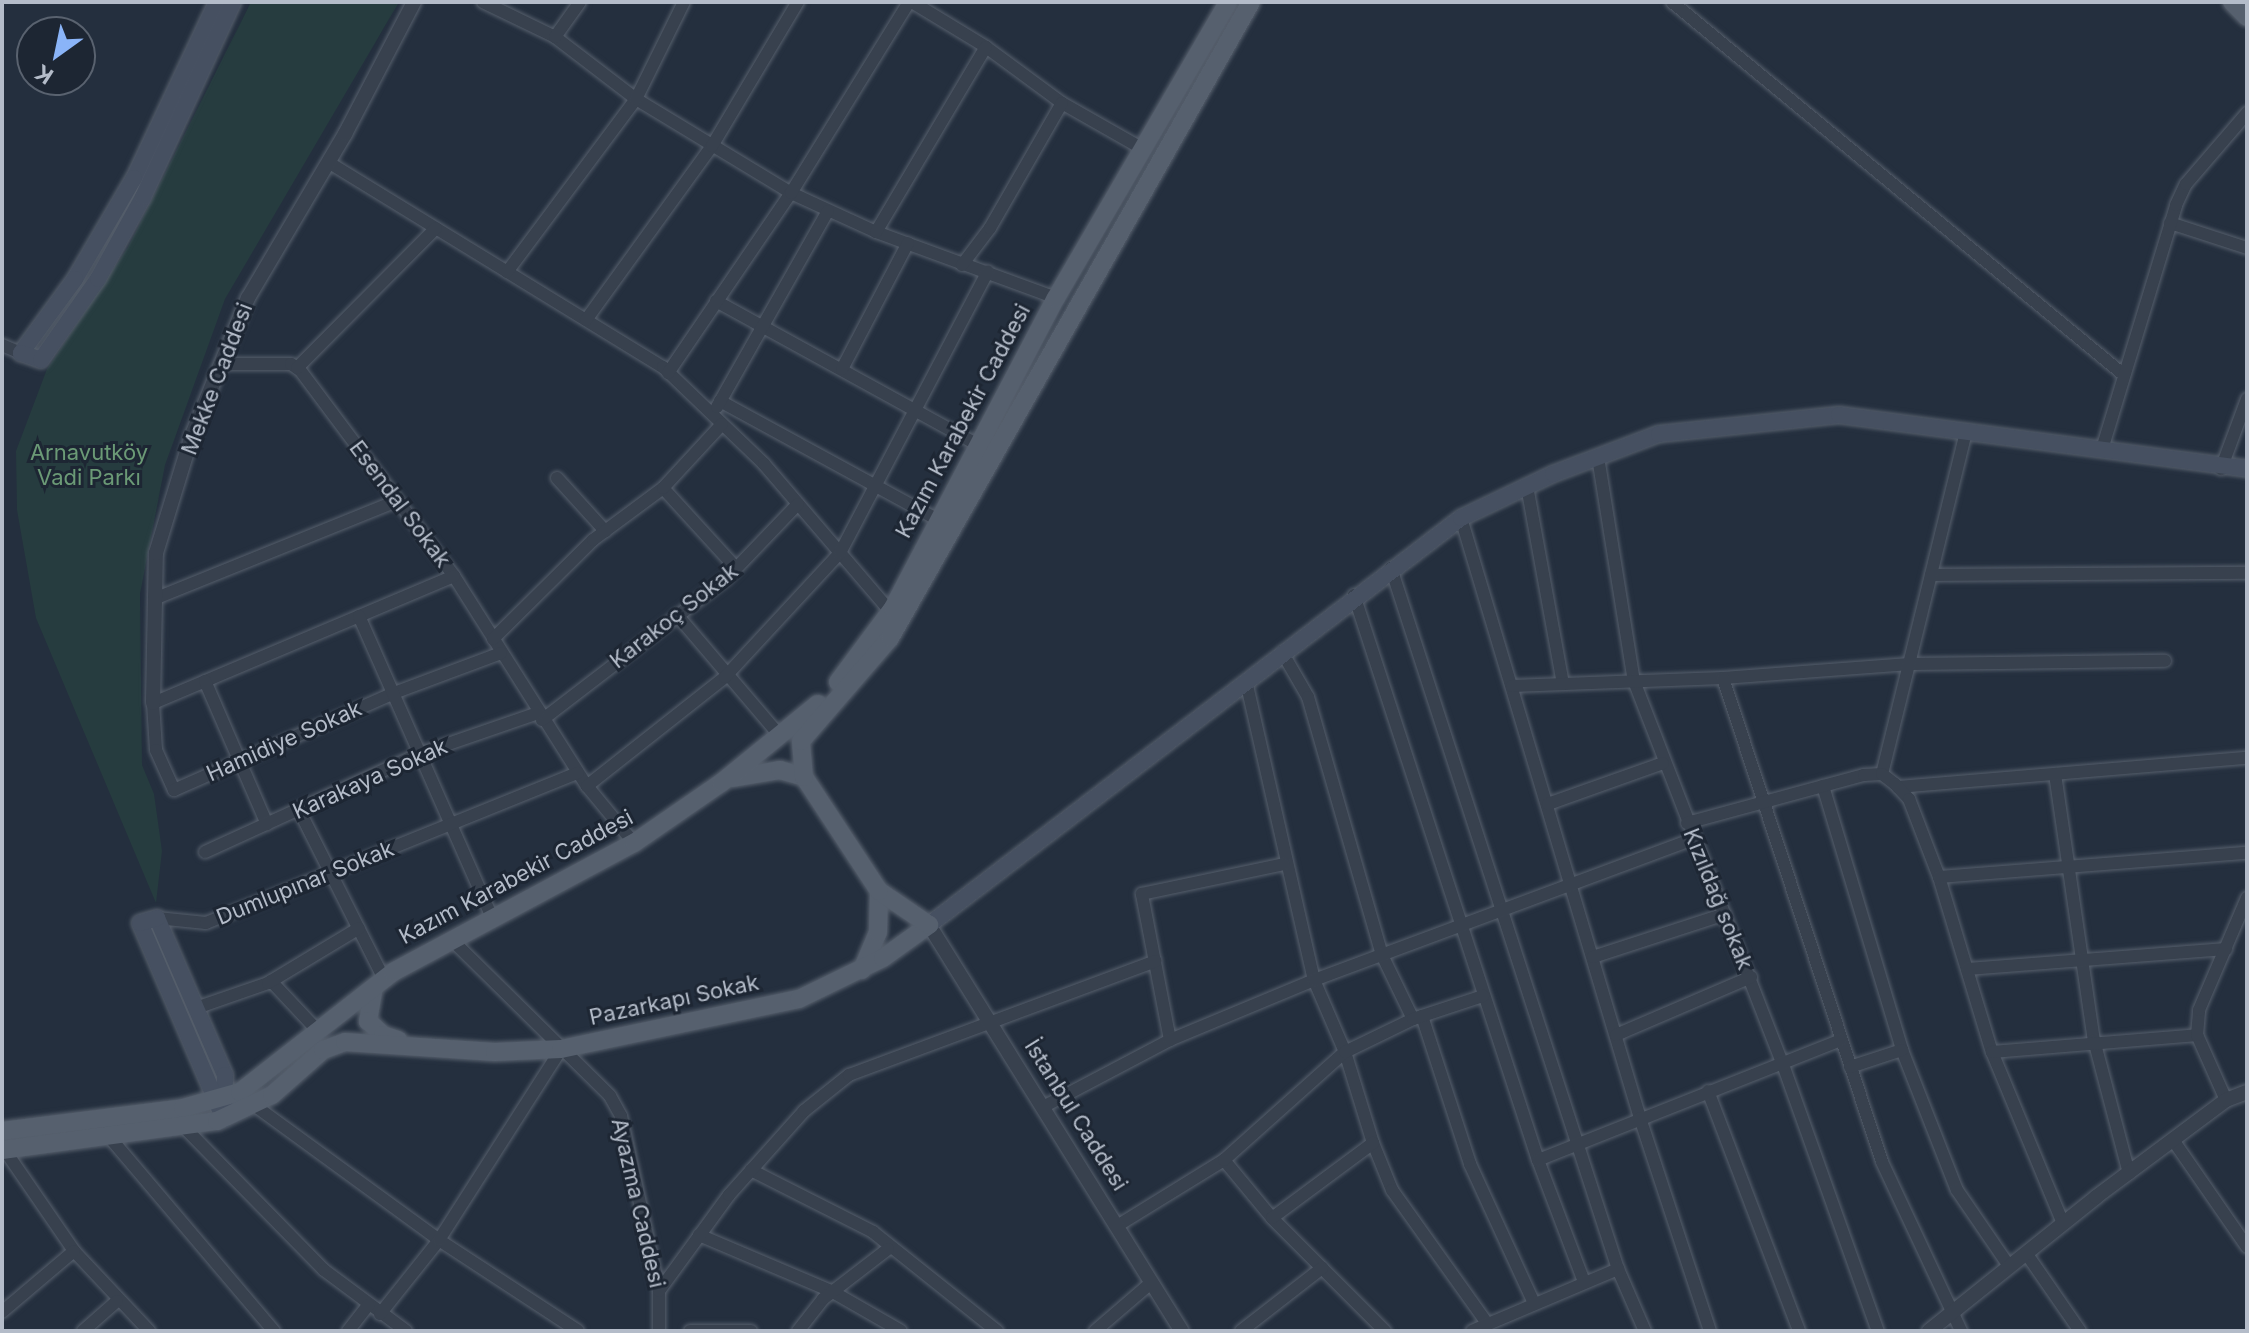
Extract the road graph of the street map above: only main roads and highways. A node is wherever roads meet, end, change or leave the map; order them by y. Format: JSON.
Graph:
{"nodes":[{"id":1,"x":217,"y":2,"type":"edge"},
{"id":2,"x":233,"y":2,"type":"edge"},
{"id":3,"x":1228,"y":2,"type":"edge"},
{"id":4,"x":1251,"y":2,"type":"edge"},
{"id":5,"x":2232,"y":2,"type":"edge"},
{"id":6,"x":2247,"y":17,"type":"edge"},
{"id":7,"x":2247,"y":469,"type":"edge"},
{"id":8,"x":804,"y":777,"type":"junction"},
{"id":9,"x":721,"y":783,"type":"junction"},
{"id":10,"x":879,"y":891,"type":"junction"},
{"id":11,"x":929,"y":925,"type":"junction"},
{"id":12,"x":862,"y":970,"type":"junction"},
{"id":13,"x":379,"y":983,"type":"junction"},
{"id":14,"x":409,"y":1043,"type":"junction"},
{"id":15,"x":223,"y":1106,"type":"junction"},
{"id":16,"x":3,"y":1143,"type":"edge"}],
"edges":[{"from":1,"to":2,"type":"main road"},
{"from":3,"to":9,"type":"main road","name":"Kazım Karabekir Caddesi"},
{"from":4,"to":8,"type":"main road","name":"Kazım Karabekir Caddesi"},
{"from":5,"to":6,"type":"main road"},
{"from":7,"to":11,"type":"main road"},
{"from":8,"to":9,"type":"main road"},
{"from":8,"to":10,"type":"main road"},
{"from":9,"to":13,"type":"main road","name":"Kazım Karabekir Caddesi"},
{"from":10,"to":11,"type":"main road"},
{"from":10,"to":12,"type":"main road"},
{"from":11,"to":12,"type":"main road","name":"Pazarkapı Sokak"},
{"from":12,"to":14,"type":"main road","name":"Pazarkapı Sokak"},
{"from":13,"to":14,"type":"main road"},
{"from":13,"to":15,"type":"main road","name":"Kazım Karabekir Caddesi"},
{"from":14,"to":15,"type":"main road","name":"Kazım Karabekir Caddesi"},
{"from":15,"to":15,"type":"main road"},
{"from":15,"to":16,"type":"main road","name":"Kazım Karabekir Caddesi"},
{"from":15,"to":16,"type":"main road","name":"Kazım Karabekir Caddesi"}]}
